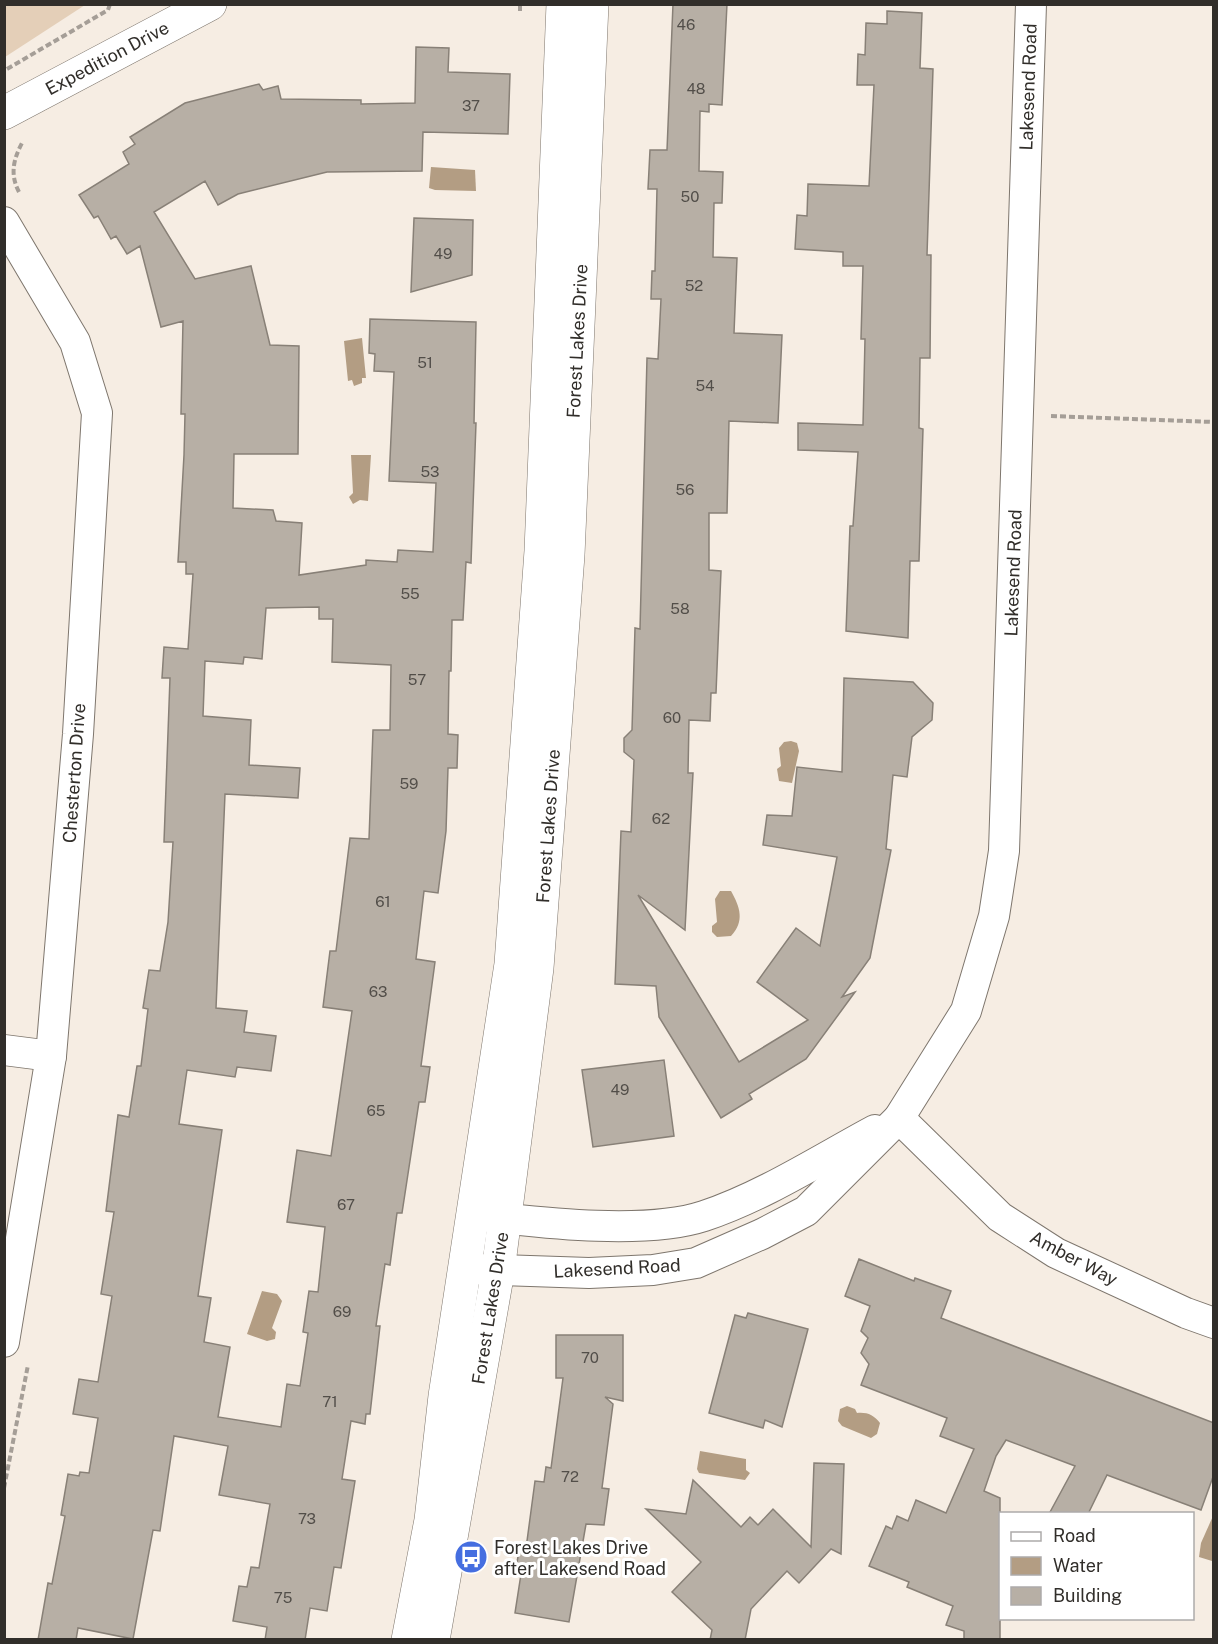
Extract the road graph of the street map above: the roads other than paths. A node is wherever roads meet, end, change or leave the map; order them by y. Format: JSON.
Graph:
{"nodes":[{"id":1,"x":210,"y":4,"type":"edge"},
{"id":2,"x":563,"y":4,"type":"edge"},
{"id":3,"x":592,"y":4,"type":"edge"},
{"id":4,"x":1031,"y":4,"type":"edge"},
{"id":5,"x":4,"y":113,"type":"edge"},
{"id":6,"x":4,"y":222,"type":"edge"},
{"id":7,"x":4,"y":1050,"type":"edge"},
{"id":8,"x":51,"y":1056,"type":"junction"},
{"id":9,"x":899,"y":1118,"type":"junction"},
{"id":10,"x":488,"y":1216,"type":"junction"},
{"id":11,"x":465,"y":1268,"type":"junction"},
{"id":12,"x":498,"y":1271,"type":"junction"},
{"id":13,"x":1214,"y":1323,"type":"edge"},
{"id":14,"x":4,"y":1342,"type":"edge"},
{"id":15,"x":408,"y":1640,"type":"edge"},
{"id":16,"x":433,"y":1640,"type":"edge"}],
"edges":[{"from":1,"to":5,"type":"main road","name":"Expedition Drive"},
{"from":2,"to":10,"type":"main road","name":"Forest Lakes Drive"},
{"from":3,"to":10,"type":"main road","name":"Forest Lakes Drive"},
{"from":4,"to":9,"type":"street","name":"Lakesend Road"},
{"from":6,"to":8,"type":"street","name":"Chesterton Drive"},
{"from":7,"to":8,"type":"street"},
{"from":8,"to":14,"type":"street","name":"Chesterton Drive"},
{"from":9,"to":10,"type":"street"},
{"from":9,"to":12,"type":"street","name":"Lakesend Road"},
{"from":9,"to":13,"type":"street","name":"Amber Way"},
{"from":10,"to":11,"type":"main road","name":"Forest Lakes Drive"},
{"from":10,"to":12,"type":"main road","name":"Forest Lakes Drive"},
{"from":11,"to":12,"type":"street","name":"Lakesend Road"},
{"from":11,"to":15,"type":"main road","name":"Forest Lakes Drive"},
{"from":12,"to":16,"type":"main road","name":"Forest Lakes Drive"}]}
